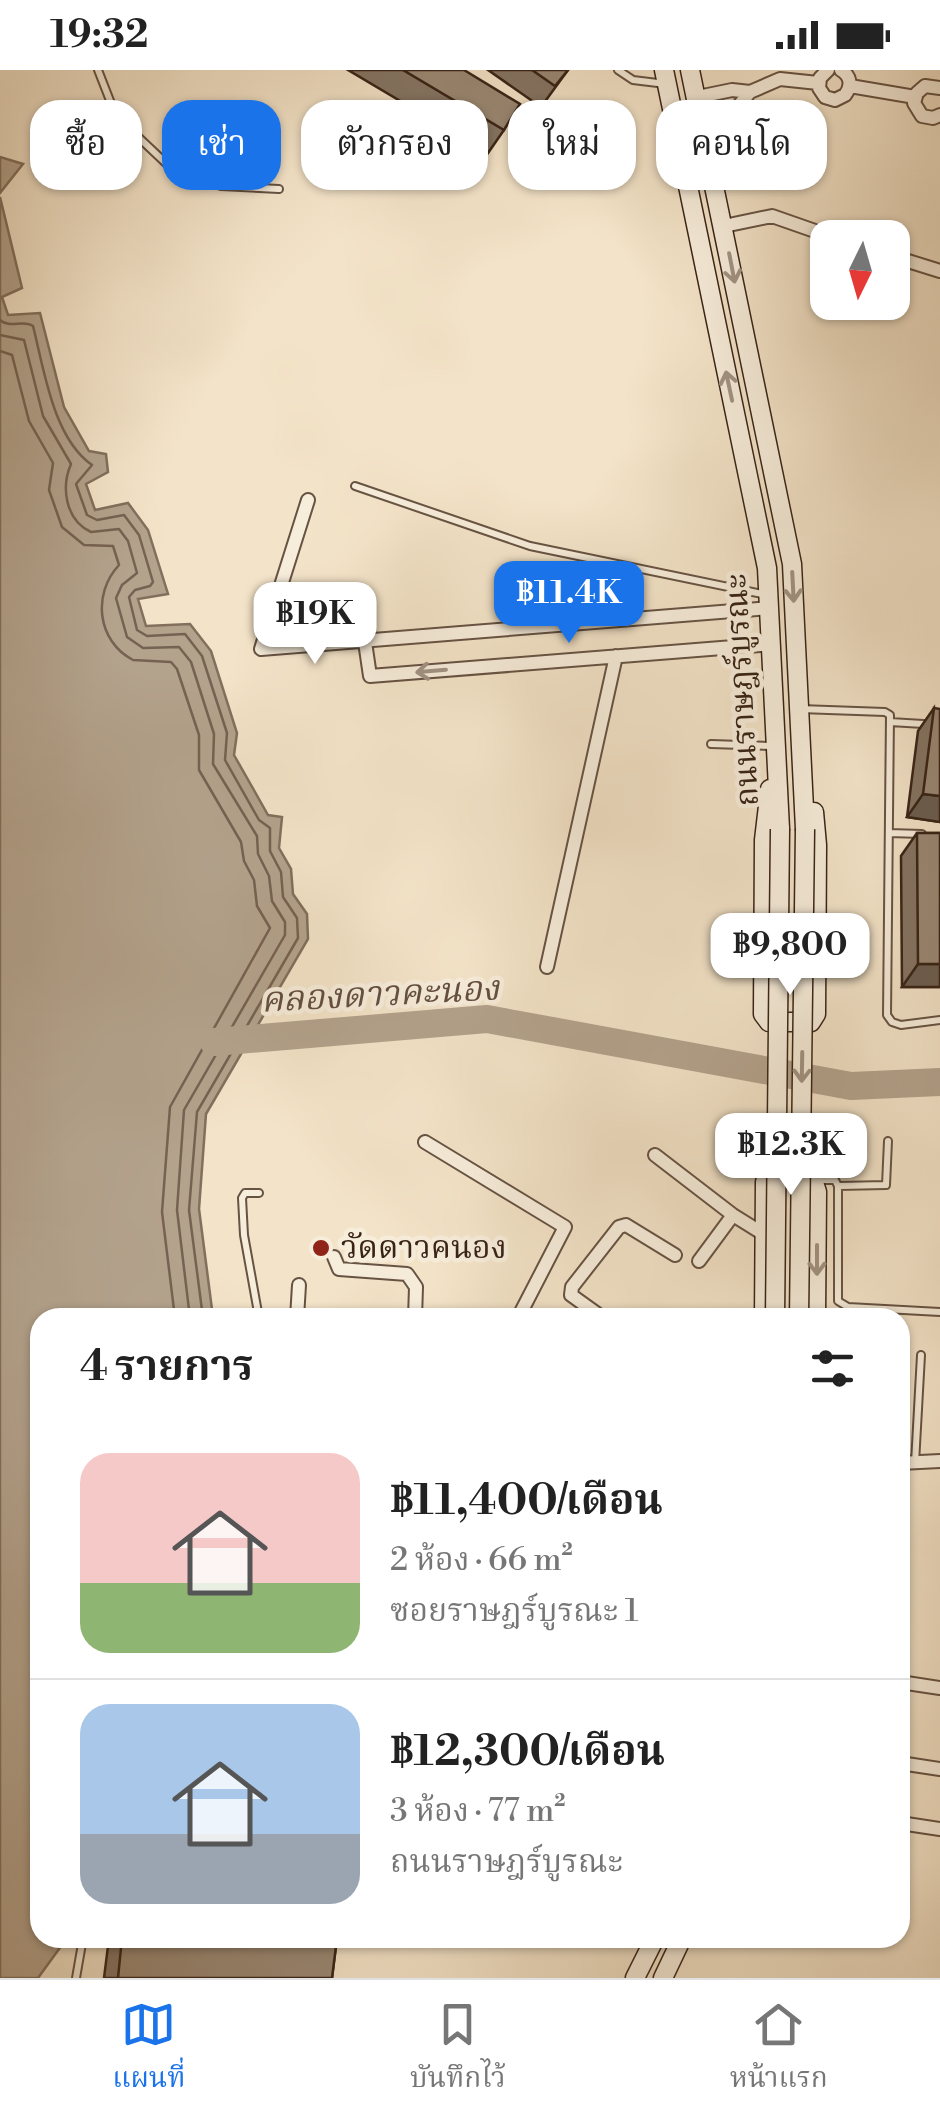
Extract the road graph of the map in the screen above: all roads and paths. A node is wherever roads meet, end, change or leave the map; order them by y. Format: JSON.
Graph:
{"nodes":[{"id":1,"x":98,"y":70,"type":"edge"},
{"id":2,"x":618,"y":70,"type":"edge"},
{"id":3,"x":690,"y":70,"type":"edge"},
{"id":4,"x":828,"y":70,"type":"edge"},
{"id":5,"x":841,"y":70,"type":"edge"},
{"id":6,"x":666,"y":77,"type":"edge"},
{"id":7,"x":818,"y":83,"type":"junction"},
{"id":8,"x":850,"y":86,"type":"junction"},
{"id":9,"x":940,"y":88,"type":"edge"},
{"id":10,"x":750,"y":92,"type":"junction"},
{"id":11,"x":698,"y":96,"type":"junction"},
{"id":12,"x":915,"y":98,"type":"junction"},
{"id":13,"x":699,"y":100,"type":"edge"},
{"id":14,"x":743,"y":100,"type":"edge"},
{"id":15,"x":940,"y":115,"type":"edge"},
{"id":16,"x":162,"y":160,"type":"edge"},
{"id":17,"x":717,"y":190,"type":"edge"},
{"id":18,"x":724,"y":226,"type":"junction"},
{"id":19,"x":810,"y":229,"type":"edge"},
{"id":20,"x":910,"y":262,"type":"edge"},
{"id":21,"x":940,"y":271,"type":"edge"},
{"id":22,"x":767,"y":441,"type":"junction"},
{"id":23,"x":742,"y":446,"type":"junction"},
{"id":24,"x":355,"y":486,"type":"dead end"},
{"id":25,"x":308,"y":500,"type":"dead end"},
{"id":26,"x":768,"y":602,"type":"junction"},
{"id":27,"x":365,"y":642,"type":"junction"},
{"id":28,"x":772,"y":644,"type":"junction"},
{"id":29,"x":616,"y":656,"type":"junction"},
{"id":30,"x":799,"y":709,"type":"junction"},
{"id":31,"x":890,"y":722,"type":"junction"},
{"id":32,"x":940,"y":725,"type":"edge"},
{"id":33,"x":711,"y":744,"type":"dead end"},
{"id":34,"x":774,"y":746,"type":"junction"},
{"id":35,"x":802,"y":764,"type":"junction"},
{"id":36,"x":774,"y":766,"type":"junction"},
{"id":37,"x":889,"y":833,"type":"junction"},
{"id":38,"x":940,"y":835,"type":"edge"},
{"id":39,"x":547,"y":967,"type":"dead end"},
{"id":40,"x":940,"y":1020,"type":"edge"},
{"id":41,"x":888,"y":1141,"type":"dead end"},
{"id":42,"x":425,"y":1142,"type":"dead end"},
{"id":43,"x":655,"y":1155,"type":"dead end"},
{"id":44,"x":816,"y":1180,"type":"junction"},
{"id":45,"x":838,"y":1186,"type":"junction"},
{"id":46,"x":259,"y":1192,"type":"dead end"},
{"id":47,"x":732,"y":1215,"type":"junction"},
{"id":48,"x":765,"y":1234,"type":"junction"},
{"id":49,"x":675,"y":1254,"type":"dead end"},
{"id":50,"x":334,"y":1258,"type":"dead end"},
{"id":51,"x":699,"y":1261,"type":"dead end"},
{"id":52,"x":299,"y":1285,"type":"dead end"},
{"id":53,"x":257,"y":1308,"type":"edge"},
{"id":54,"x":298,"y":1308,"type":"edge"},
{"id":55,"x":415,"y":1308,"type":"edge"},
{"id":56,"x":523,"y":1308,"type":"edge"},
{"id":57,"x":589,"y":1308,"type":"edge"},
{"id":58,"x":764,"y":1308,"type":"edge"},
{"id":59,"x":775,"y":1308,"type":"edge"},
{"id":60,"x":798,"y":1308,"type":"edge"},
{"id":61,"x":816,"y":1308,"type":"edge"},
{"id":62,"x":866,"y":1308,"type":"edge"},
{"id":63,"x":910,"y":1310,"type":"edge"},
{"id":64,"x":940,"y":1312,"type":"edge"},
{"id":65,"x":921,"y":1355,"type":"dead end"},
{"id":66,"x":940,"y":1461,"type":"edge"},
{"id":67,"x":910,"y":1463,"type":"edge"},
{"id":68,"x":915,"y":1463,"type":"junction"},
{"id":69,"x":910,"y":1684,"type":"edge"},
{"id":70,"x":940,"y":1688,"type":"edge"},
{"id":71,"x":910,"y":1765,"type":"edge"},
{"id":72,"x":940,"y":1770,"type":"edge"},
{"id":73,"x":910,"y":1824,"type":"edge"},
{"id":74,"x":940,"y":1828,"type":"edge"},
{"id":75,"x":81,"y":1948,"type":"edge"},
{"id":76,"x":651,"y":1948,"type":"edge"},
{"id":77,"x":677,"y":1948,"type":"edge"},
{"id":78,"x":76,"y":1978,"type":"edge"},
{"id":79,"x":635,"y":1978,"type":"edge"},
{"id":80,"x":663,"y":1978,"type":"edge"}],
"edges":[{"from":1,"to":16,"type":"lane"},
{"from":2,"to":6,"type":"lane"},
{"from":3,"to":11,"type":"main road","name":"ถนนราษฎร์บูรณะ"},
{"from":4,"to":7,"type":"street"},
{"from":5,"to":8,"type":"street"},
{"from":23,"to":6,"type":"main road","name":"ถนนราษฎร์บูรณะ","one_way":true},
{"from":7,"to":8,"type":"street"},
{"from":7,"to":10,"type":"street"},
{"from":8,"to":12,"type":"street"},
{"from":9,"to":12,"type":"street"},
{"from":10,"to":11,"type":"street"},
{"from":10,"to":14,"type":"street"},
{"from":11,"to":13,"type":"main road","name":"ถนนราษฎร์บูรณะ"},
{"from":12,"to":15,"type":"street"},
{"from":17,"to":18,"type":"main road","name":"ถนนราษฎร์บูรณะ"},
{"from":18,"to":19,"type":"street"},
{"from":18,"to":22,"type":"main road","name":"ถนนราษฎร์บูรณะ","one_way":true},
{"from":20,"to":21,"type":"street"},
{"from":22,"to":23,"type":"main road"},
{"from":22,"to":30,"type":"main road","name":"ถนนราษฎร์บูรณะ","one_way":true},
{"from":23,"to":26,"type":"main road","name":"ถนนราษฎร์บูรณะ"},
{"from":24,"to":26,"type":"lane"},
{"from":25,"to":27,"type":"street"},
{"from":26,"to":27,"type":"street"},
{"from":26,"to":28,"type":"main road","name":"ถนนราษฎร์บูรณะ"},
{"from":29,"to":27,"type":"street","one_way":true},
{"from":28,"to":29,"type":"street"},
{"from":28,"to":34,"type":"main road","name":"ถนนราษฎร์บูรณะ"},
{"from":29,"to":39,"type":"street"},
{"from":30,"to":31,"type":"lane"},
{"from":30,"to":35,"type":"main road","name":"ถนนราษฎร์บูรณะ"},
{"from":31,"to":32,"type":"lane"},
{"from":31,"to":37,"type":"lane"},
{"from":33,"to":34,"type":"lane"},
{"from":34,"to":36,"type":"main road","name":"ถนนราษฎร์บูรณะ"},
{"from":35,"to":36,"type":"main road"},
{"from":35,"to":60,"type":"main road","name":"ถนนราษฎร์บูรณะ","one_way":true,"bridge":true},
{"from":36,"to":59,"type":"main road","name":"ถนนราษฎร์บูรณะ","bridge":true},
{"from":37,"to":38,"type":"lane"},
{"from":37,"to":40,"type":"lane"},
{"from":41,"to":45,"type":"lane"},
{"from":42,"to":56,"type":"street"},
{"from":43,"to":47,"type":"street"},
{"from":44,"to":45,"type":"lane"},
{"from":44,"to":48,"type":"main road"},
{"from":44,"to":61,"type":"main road","one_way":true},
{"from":45,"to":62,"type":"lane"},
{"from":46,"to":53,"type":"lane"},
{"from":47,"to":48,"type":"street"},
{"from":47,"to":51,"type":"street"},
{"from":48,"to":58,"type":"main road"},
{"from":49,"to":57,"type":"street"},
{"from":50,"to":55,"type":"street"},
{"from":52,"to":54,"type":"street"},
{"from":63,"to":64,"type":"lane"},
{"from":65,"to":68,"type":"lane"},
{"from":66,"to":68,"type":"street"},
{"from":67,"to":68,"type":"street"},
{"from":69,"to":70,"type":"street"},
{"from":71,"to":72,"type":"street"},
{"from":73,"to":74,"type":"street"},
{"from":75,"to":78,"type":"lane"},
{"from":76,"to":79,"type":"main road"},
{"from":77,"to":80,"type":"main road"}]}
